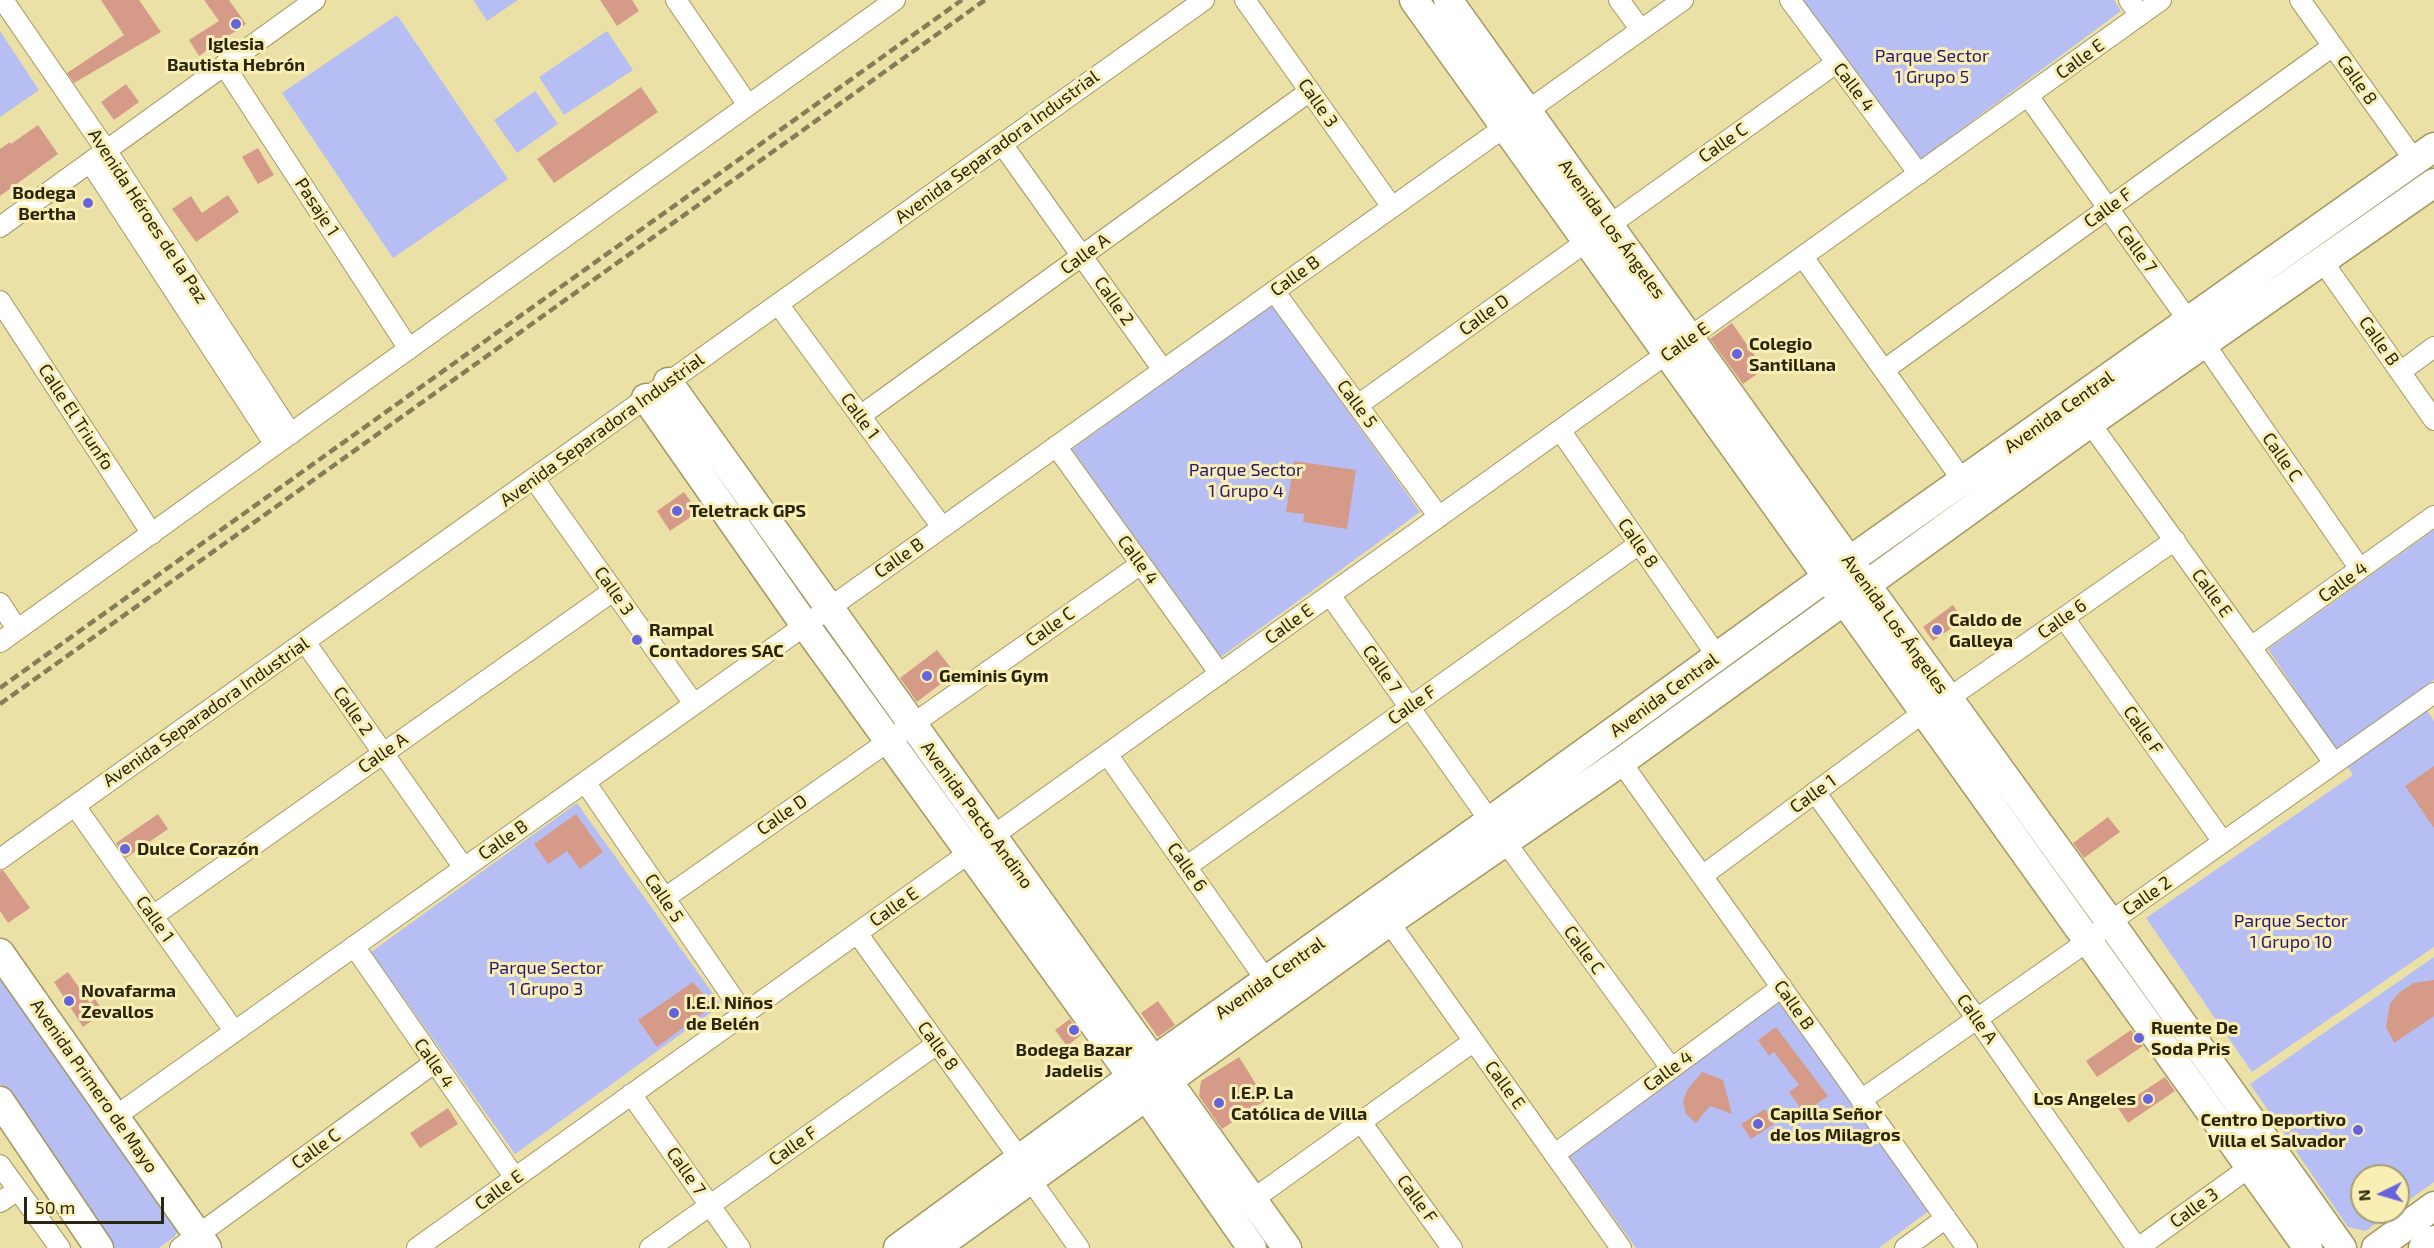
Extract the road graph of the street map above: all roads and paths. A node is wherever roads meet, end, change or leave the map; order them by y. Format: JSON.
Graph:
{"nodes":[{"id":1,"x":3,"y":0,"type":"edge"},
{"id":2,"x":676,"y":0,"type":"edge"},
{"id":3,"x":1204,"y":0,"type":"edge"},
{"id":4,"x":1245,"y":0,"type":"edge"},
{"id":5,"x":1414,"y":0,"type":"edge"},
{"id":6,"x":1448,"y":0,"type":"edge"},
{"id":7,"x":1619,"y":0,"type":"edge"},
{"id":8,"x":1683,"y":0,"type":"edge"},
{"id":9,"x":1790,"y":0,"type":"edge"},
{"id":10,"x":2161,"y":0,"type":"edge"},
{"id":11,"x":2300,"y":0,"type":"edge"},
{"id":12,"x":304,"y":3,"type":"edge"},
{"id":13,"x":884,"y":3,"type":"edge"},
{"id":14,"x":2135,"y":8,"type":"edge"},
{"id":15,"x":1641,"y":30,"type":"junction"},
{"id":16,"x":2333,"y":46,"type":"junction"},
{"id":17,"x":1836,"y":63,"type":"junction"},
{"id":18,"x":224,"y":65,"type":"junction"},
{"id":19,"x":1310,"y":92,"type":"junction"},
{"id":20,"x":2028,"y":96,"type":"junction"},
{"id":21,"x":748,"y":105,"type":"junction"},
{"id":22,"x":1527,"y":111,"type":"junction"},
{"id":23,"x":1504,"y":127,"type":"junction"},
{"id":24,"x":1002,"y":144,"type":"junction"},
{"id":25,"x":2424,"y":154,"type":"edge"},
{"id":26,"x":98,"y":156,"type":"junction"},
{"id":27,"x":1919,"y":174,"type":"junction"},
{"id":28,"x":2434,"y":183,"type":"edge"},
{"id":29,"x":1392,"y":207,"type":"junction"},
{"id":30,"x":2108,"y":208,"type":"junction"},
{"id":31,"x":1609,"y":224,"type":"junction"},
{"id":32,"x":0,"y":227,"type":"edge"},
{"id":33,"x":1587,"y":241,"type":"junction"},
{"id":34,"x":1082,"y":256,"type":"junction"},
{"id":35,"x":1803,"y":257,"type":"junction"},
{"id":36,"x":2323,"y":262,"type":"junction"},
{"id":37,"x":1274,"y":291,"type":"junction"},
{"id":38,"x":0,"y":301,"type":"edge"},
{"id":39,"x":778,"y":304,"type":"junction"},
{"id":40,"x":2188,"y":320,"type":"junction"},
{"id":41,"x":2203,"y":344,"type":"junction"},
{"id":42,"x":1679,"y":346,"type":"junction"},
{"id":43,"x":2434,"y":347,"type":"edge"},
{"id":44,"x":409,"y":349,"type":"junction"},
{"id":45,"x":1163,"y":370,"type":"junction"},
{"id":46,"x":1884,"y":370,"type":"junction"},
{"id":47,"x":2400,"y":372,"type":"junction"},
{"id":48,"x":657,"y":390,"type":"junction"},
{"id":49,"x":1358,"y":405,"type":"junction"},
{"id":50,"x":860,"y":416,"type":"junction"},
{"id":51,"x":2434,"y":420,"type":"edge"},
{"id":52,"x":2091,"y":423,"type":"junction"},
{"id":53,"x":1560,"y":430,"type":"junction"},
{"id":54,"x":283,"y":439,"type":"junction"},
{"id":55,"x":1056,"y":446,"type":"junction"},
{"id":56,"x":534,"y":479,"type":"junction"},
{"id":57,"x":1963,"y":481,"type":"junction"},
{"id":58,"x":2434,"y":516,"type":"edge"},
{"id":59,"x":1440,"y":517,"type":"junction"},
{"id":60,"x":942,"y":527,"type":"junction"},
{"id":61,"x":152,"y":534,"type":"junction"},
{"id":62,"x":2175,"y":540,"type":"junction"},
{"id":63,"x":1639,"y":544,"type":"junction"},
{"id":64,"x":1141,"y":564,"type":"junction"},
{"id":65,"x":1838,"y":569,"type":"junction"},
{"id":66,"x":2360,"y":569,"type":"junction"},
{"id":67,"x":613,"y":591,"type":"junction"},
{"id":68,"x":1856,"y":593,"type":"junction"},
{"id":69,"x":1330,"y":595,"type":"junction"},
{"id":70,"x":0,"y":603,"type":"edge"},
{"id":71,"x":830,"y":608,"type":"junction"},
{"id":72,"x":2064,"y":618,"type":"junction"},
{"id":73,"x":805,"y":625,"type":"junction"},
{"id":74,"x":17,"y":629,"type":"junction"},
{"id":75,"x":0,"y":642,"type":"edge"},
{"id":76,"x":305,"y":642,"type":"junction"},
{"id":77,"x":2252,"y":648,"type":"junction"},
{"id":78,"x":1717,"y":656,"type":"junction"},
{"id":79,"x":1220,"y":674,"type":"junction"},
{"id":80,"x":2434,"y":693,"type":"edge"},
{"id":81,"x":1949,"y":698,"type":"junction"},
{"id":82,"x":694,"y":704,"type":"junction"},
{"id":83,"x":1410,"y":707,"type":"junction"},
{"id":84,"x":1924,"y":712,"type":"junction"},
{"id":85,"x":900,"y":731,"type":"junction"},
{"id":86,"x":383,"y":754,"type":"junction"},
{"id":87,"x":1107,"y":754,"type":"junction"},
{"id":88,"x":1621,"y":762,"type":"junction"},
{"id":89,"x":2334,"y":763,"type":"junction"},
{"id":90,"x":585,"y":782,"type":"junction"},
{"id":91,"x":1815,"y":792,"type":"junction"},
{"id":92,"x":75,"y":806,"type":"junction"},
{"id":93,"x":1498,"y":831,"type":"junction"},
{"id":94,"x":993,"y":836,"type":"junction"},
{"id":95,"x":2223,"y":842,"type":"junction"},
{"id":96,"x":970,"y":852,"type":"junction"},
{"id":97,"x":0,"y":859,"type":"edge"},
{"id":98,"x":1186,"y":867,"type":"junction"},
{"id":99,"x":464,"y":868,"type":"junction"},
{"id":100,"x":1702,"y":876,"type":"junction"},
{"id":101,"x":665,"y":898,"type":"junction"},
{"id":102,"x":153,"y":916,"type":"junction"},
{"id":103,"x":1389,"y":922,"type":"junction"},
{"id":104,"x":2110,"y":922,"type":"junction"},
{"id":105,"x":857,"y":933,"type":"junction"},
{"id":106,"x":2088,"y":941,"type":"junction"},
{"id":107,"x":354,"y":946,"type":"junction"},
{"id":108,"x":0,"y":953,"type":"edge"},
{"id":109,"x":1266,"y":981,"type":"junction"},
{"id":110,"x":1782,"y":987,"type":"junction"},
{"id":111,"x":744,"y":1014,"type":"junction"},
{"id":112,"x":1977,"y":1019,"type":"junction"},
{"id":113,"x":234,"y":1031,"type":"junction"},
{"id":114,"x":1473,"y":1041,"type":"junction"},
{"id":115,"x":937,"y":1044,"type":"junction"},
{"id":116,"x":434,"y":1063,"type":"junction"},
{"id":117,"x":1671,"y":1068,"type":"junction"},
{"id":118,"x":1150,"y":1079,"type":"junction"},
{"id":119,"x":632,"y":1094,"type":"junction"},
{"id":120,"x":1861,"y":1100,"type":"junction"},
{"id":121,"x":0,"y":1101,"type":"edge"},
{"id":122,"x":116,"y":1116,"type":"junction"},
{"id":123,"x":1361,"y":1122,"type":"junction"},
{"id":124,"x":1555,"y":1154,"type":"junction"},
{"id":125,"x":0,"y":1165,"type":"edge"},
{"id":126,"x":2250,"y":1167,"type":"junction"},
{"id":127,"x":1025,"y":1169,"type":"junction"},
{"id":128,"x":515,"y":1178,"type":"junction"},
{"id":129,"x":18,"y":1190,"type":"junction"},
{"id":130,"x":1252,"y":1200,"type":"junction"},
{"id":131,"x":0,"y":1202,"type":"edge"},
{"id":132,"x":710,"y":1205,"type":"junction"},
{"id":133,"x":2434,"y":1206,"type":"edge"},
{"id":134,"x":1946,"y":1218,"type":"junction"},
{"id":135,"x":2434,"y":1240,"type":"edge"},
{"id":136,"x":195,"y":1244,"type":"edge"},
{"id":137,"x":60,"y":1248,"type":"edge"},
{"id":138,"x":99,"y":1248,"type":"edge"},
{"id":139,"x":417,"y":1248,"type":"edge"},
{"id":140,"x":650,"y":1248,"type":"edge"},
{"id":141,"x":740,"y":1248,"type":"edge"},
{"id":142,"x":898,"y":1248,"type":"edge"},
{"id":143,"x":935,"y":1248,"type":"edge"},
{"id":144,"x":1079,"y":1248,"type":"edge"},
{"id":145,"x":1252,"y":1248,"type":"edge"},
{"id":146,"x":1287,"y":1248,"type":"edge"},
{"id":147,"x":1452,"y":1248,"type":"edge"},
{"id":148,"x":1621,"y":1248,"type":"edge"},
{"id":149,"x":1905,"y":1248,"type":"edge"},
{"id":150,"x":1967,"y":1248,"type":"edge"},
{"id":151,"x":2137,"y":1248,"type":"edge"},
{"id":152,"x":2308,"y":1248,"type":"edge"},
{"id":153,"x":2342,"y":1248,"type":"edge"},
{"id":154,"x":2376,"y":1248,"type":"edge"},
{"id":155,"x":2423,"y":1248,"type":"edge"}],
"edges":[{"from":1,"to":26,"type":"street","name":"Avenida Héroes de la Paz"},
{"from":2,"to":21,"type":"street"},
{"from":3,"to":24,"type":"street","name":"Avenida Separadora Industrial"},
{"from":4,"to":19,"type":"street","name":"Calle 3"},
{"from":5,"to":23,"type":"street","name":"Avenida Los Ángeles"},
{"from":6,"to":22,"type":"street","name":"Avenida Los Ángeles"},
{"from":7,"to":15,"type":"street"},
{"from":8,"to":15,"type":"street","name":"Calle B"},
{"from":9,"to":17,"type":"street","name":"Calle 4"},
{"from":10,"to":14,"type":"street","name":"Calle E"},
{"from":11,"to":16,"type":"street","name":"Calle 8"},
{"from":12,"to":18,"type":"street"},
{"from":13,"to":21,"type":"street"},
{"from":14,"to":20,"type":"street","name":"Calle E"},
{"from":15,"to":22,"type":"street","name":"Calle B"},
{"from":16,"to":25,"type":"street","name":"Calle 8"},
{"from":16,"to":30,"type":"street","name":"Calle F"},
{"from":17,"to":27,"type":"street","name":"Calle 4"},
{"from":17,"to":31,"type":"street","name":"Calle C"},
{"from":18,"to":26,"type":"street"},
{"from":18,"to":44,"type":"street","name":"Pasaje 1"},
{"from":19,"to":29,"type":"street","name":"Calle 3"},
{"from":19,"to":34,"type":"street","name":"Calle A"},
{"from":20,"to":27,"type":"street","name":"Calle E"},
{"from":20,"to":30,"type":"street","name":"Calle 7"},
{"from":21,"to":44,"type":"street"},
{"from":22,"to":23,"type":"street","name":"Calle B"},
{"from":22,"to":31,"type":"street","name":"Avenida Los Ángeles"},
{"from":23,"to":29,"type":"street","name":"Calle B"},
{"from":23,"to":33,"type":"street","name":"Avenida Los Ángeles"},
{"from":24,"to":34,"type":"street","name":"Calle 2"},
{"from":24,"to":39,"type":"street","name":"Avenida Separadora Industrial"},
{"from":25,"to":40,"type":"street","name":"Avenida Central"},
{"from":26,"to":32,"type":"street"},
{"from":26,"to":54,"type":"street","name":"Avenida Héroes de la Paz"},
{"from":27,"to":35,"type":"street","name":"Calle E"},
{"from":28,"to":36,"type":"street","name":"Avenida Central"},
{"from":29,"to":37,"type":"street","name":"Calle B"},
{"from":30,"to":40,"type":"street","name":"Calle 7"},
{"from":30,"to":46,"type":"street","name":"Calle F"},
{"from":31,"to":33,"type":"street","name":"Calle D"},
{"from":31,"to":42,"type":"street","name":"Avenida Los Ángeles"},
{"from":33,"to":42,"type":"street","name":"Avenida Los Ángeles"},
{"from":33,"to":49,"type":"street","name":"Calle D"},
{"from":34,"to":45,"type":"street","name":"Calle 2"},
{"from":34,"to":50,"type":"street","name":"Calle A"},
{"from":35,"to":42,"type":"street","name":"Calle E"},
{"from":35,"to":46,"type":"street"},
{"from":36,"to":41,"type":"street","name":"Avenida Central"},
{"from":36,"to":47,"type":"street","name":"Calle B"},
{"from":37,"to":45,"type":"street","name":"Calle B"},
{"from":37,"to":49,"type":"street","name":"Calle 5"},
{"from":38,"to":61,"type":"street","name":"Calle El Triunfo"},
{"from":39,"to":48,"type":"street","name":"Avenida Separadora Industrial"},
{"from":39,"to":50,"type":"street","name":"Calle 1"},
{"from":40,"to":41,"type":"street","name":"Calle 7"},
{"from":40,"to":57,"type":"street","name":"Avenida Central"},
{"from":41,"to":52,"type":"street","name":"Avenida Central"},
{"from":41,"to":66,"type":"street","name":"Calle C"},
{"from":42,"to":53,"type":"street","name":"Calle E"},
{"from":42,"to":65,"type":"street","name":"Avenida Los Ángeles"},
{"from":43,"to":47,"type":"street"},
{"from":44,"to":54,"type":"street"},
{"from":45,"to":55,"type":"street","name":"Calle B"},
{"from":46,"to":57,"type":"street"},
{"from":47,"to":51,"type":"street","name":"Calle B"},
{"from":48,"to":56,"type":"street","name":"Avenida Separadora Industrial"},
{"from":48,"to":71,"type":"street","name":"Avenida Pacto Andino"},
{"from":48,"to":73,"type":"street","name":"Avenida Pacto Andino"},
{"from":49,"to":59,"type":"street","name":"Calle 5"},
{"from":50,"to":60,"type":"street","name":"Calle 1"},
{"from":52,"to":62,"type":"street","name":"Calle E"},
{"from":52,"to":68,"type":"street","name":"Avenida Central"},
{"from":53,"to":59,"type":"street","name":"Calle E"},
{"from":53,"to":63,"type":"street","name":"Calle 8"},
{"from":54,"to":61,"type":"street"},
{"from":55,"to":60,"type":"street","name":"Calle B"},
{"from":55,"to":64,"type":"street","name":"Calle 4"},
{"from":56,"to":67,"type":"street","name":"Calle 3"},
{"from":56,"to":76,"type":"street","name":"Avenida Separadora Industrial"},
{"from":57,"to":65,"type":"street","name":"Avenida Central"},
{"from":58,"to":66,"type":"street","name":"Calle 4"},
{"from":59,"to":69,"type":"street","name":"Calle E"},
{"from":60,"to":71,"type":"street","name":"Calle B"},
{"from":61,"to":74,"type":"street"},
{"from":62,"to":72,"type":"street","name":"Calle 6"},
{"from":62,"to":77,"type":"street","name":"Calle E"},
{"from":63,"to":78,"type":"street","name":"Calle 8"},
{"from":63,"to":83,"type":"street","name":"Calle F"},
{"from":64,"to":79,"type":"street","name":"Calle 4"},
{"from":64,"to":85,"type":"street","name":"Calle C"},
{"from":65,"to":68,"type":"street","name":"Avenida Los Ángeles"},
{"from":65,"to":78,"type":"street","name":"Avenida Central"},
{"from":66,"to":77,"type":"street","name":"Calle 4"},
{"from":67,"to":82,"type":"street","name":"Calle 3"},
{"from":67,"to":86,"type":"street","name":"Calle A"},
{"from":68,"to":81,"type":"street","name":"Avenida Los Ángeles"},
{"from":68,"to":84,"type":"street","name":"Avenida Los Ángeles"},
{"from":68,"to":88,"type":"street","name":"Avenida Central"},
{"from":69,"to":79,"type":"street","name":"Calle E"},
{"from":69,"to":83,"type":"street","name":"Calle 7"},
{"from":70,"to":74,"type":"street"},
{"from":71,"to":73,"type":"street","name":"Calle B"},
{"from":71,"to":85,"type":"street","name":"Avenida Pacto Andino"},
{"from":72,"to":81,"type":"street","name":"Calle 6"},
{"from":72,"to":95,"type":"street","name":"Calle F"},
{"from":73,"to":82,"type":"street","name":"Calle B"},
{"from":73,"to":85,"type":"street","name":"Avenida Pacto Andino"},
{"from":74,"to":75,"type":"street"},
{"from":76,"to":86,"type":"street","name":"Calle 2"},
{"from":76,"to":92,"type":"street","name":"Avenida Separadora Industrial"},
{"from":77,"to":89,"type":"street","name":"Calle E"},
{"from":78,"to":93,"type":"street","name":"Avenida Central"},
{"from":79,"to":87,"type":"street","name":"Calle E"},
{"from":80,"to":89,"type":"street","name":"Calle 2"},
{"from":81,"to":104,"type":"street","name":"Avenida Los Ángeles"},
{"from":82,"to":90,"type":"street","name":"Calle B"},
{"from":83,"to":93,"type":"street","name":"Calle 7"},
{"from":83,"to":98,"type":"street","name":"Calle F"},
{"from":84,"to":91,"type":"street","name":"Calle 1"},
{"from":84,"to":106,"type":"street","name":"Avenida Los Ángeles"},
{"from":85,"to":94,"type":"street","name":"Avenida Pacto Andino"},
{"from":85,"to":96,"type":"street","name":"Avenida Pacto Andino"},
{"from":85,"to":101,"type":"street","name":"Calle D"},
{"from":86,"to":99,"type":"street","name":"Calle 2"},
{"from":86,"to":102,"type":"street","name":"Calle A"},
{"from":87,"to":94,"type":"street","name":"Calle E"},
{"from":87,"to":98,"type":"street","name":"Calle 6"},
{"from":88,"to":93,"type":"street","name":"Avenida Central"},
{"from":88,"to":100,"type":"street","name":"Calle B"},
{"from":89,"to":95,"type":"street","name":"Calle 2"},
{"from":90,"to":99,"type":"street","name":"Calle B"},
{"from":90,"to":101,"type":"street","name":"Calle 5"},
{"from":91,"to":100,"type":"street","name":"Calle 1"},
{"from":91,"to":112,"type":"street","name":"Calle A"},
{"from":92,"to":97,"type":"street","name":"Avenida Separadora Industrial"},
{"from":92,"to":102,"type":"street","name":"Calle 1"},
{"from":93,"to":103,"type":"street","name":"Avenida Central"},
{"from":93,"to":109,"type":"street","name":"Avenida Central"},
{"from":93,"to":117,"type":"street","name":"Calle C"},
{"from":94,"to":96,"type":"street","name":"Calle E"},
{"from":94,"to":118,"type":"street","name":"Avenida Pacto Andino"},
{"from":95,"to":104,"type":"street","name":"Calle 2"},
{"from":96,"to":105,"type":"street","name":"Calle E"},
{"from":96,"to":118,"type":"street","name":"Avenida Pacto Andino"},
{"from":98,"to":109,"type":"street","name":"Calle 6"},
{"from":99,"to":107,"type":"street","name":"Calle B"},
{"from":100,"to":110,"type":"street","name":"Calle B"},
{"from":101,"to":111,"type":"street","name":"Calle 5"},
{"from":102,"to":113,"type":"street","name":"Calle 1"},
{"from":103,"to":114,"type":"street","name":"Calle E"},
{"from":103,"to":118,"type":"street","name":"Avenida Central"},
{"from":104,"to":106,"type":"street","name":"Calle 2"},
{"from":104,"to":153,"type":"street","name":"Avenida Los Ángeles"},
{"from":105,"to":111,"type":"street","name":"Calle E"},
{"from":105,"to":115,"type":"street","name":"Calle 8"},
{"from":106,"to":112,"type":"street","name":"Calle 2"},
{"from":106,"to":126,"type":"street","name":"Avenida Los Ángeles"},
{"from":107,"to":113,"type":"street","name":"Calle B"},
{"from":107,"to":116,"type":"street","name":"Calle 4"},
{"from":108,"to":122,"type":"street","name":"Avenida Primero de Mayo"},
{"from":109,"to":118,"type":"street","name":"Avenida Central"},
{"from":110,"to":117,"type":"street","name":"Calle 4"},
{"from":110,"to":120,"type":"street","name":"Calle B"},
{"from":111,"to":119,"type":"street","name":"Calle E"},
{"from":112,"to":120,"type":"street","name":"Calle 2"},
{"from":112,"to":151,"type":"street","name":"Calle A"},
{"from":113,"to":122,"type":"street","name":"Calle B"},
{"from":114,"to":123,"type":"street"},
{"from":114,"to":124,"type":"street","name":"Calle E"},
{"from":115,"to":127,"type":"street","name":"Calle 8"},
{"from":115,"to":132,"type":"street","name":"Calle F"},
{"from":116,"to":128,"type":"street","name":"Calle 4"},
{"from":116,"to":136,"type":"street","name":"Calle C"},
{"from":117,"to":124,"type":"street","name":"Calle 4"},
{"from":118,"to":127,"type":"street","name":"Avenida Central"},
{"from":118,"to":130,"type":"street","name":"Avenida Pacto Andino"},
{"from":118,"to":145,"type":"street","name":"Avenida Pacto Andino"},
{"from":119,"to":128,"type":"street","name":"Calle E"},
{"from":119,"to":132,"type":"street","name":"Calle 7"},
{"from":120,"to":134,"type":"street","name":"Calle B"},
{"from":121,"to":138,"type":"street"},
{"from":122,"to":136,"type":"street","name":"Avenida Primero de Mayo"},
{"from":123,"to":130,"type":"street"},
{"from":123,"to":147,"type":"street","name":"Calle F"},
{"from":124,"to":148,"type":"street","name":"Calle E"},
{"from":125,"to":129,"type":"street"},
{"from":126,"to":151,"type":"street","name":"Calle 3"},
{"from":126,"to":152,"type":"street","name":"Avenida Los Ángeles"},
{"from":127,"to":142,"type":"street","name":"Avenida Central"},
{"from":127,"to":143,"type":"street","name":"Avenida Central"},
{"from":127,"to":144,"type":"street"},
{"from":128,"to":139,"type":"street","name":"Calle E"},
{"from":129,"to":131,"type":"street"},
{"from":129,"to":137,"type":"street"},
{"from":130,"to":146,"type":"street","name":"Avenida Pacto Andino"},
{"from":132,"to":140,"type":"street","name":"Calle F"},
{"from":132,"to":141,"type":"street","name":"Calle 7"},
{"from":133,"to":154,"type":"street"},
{"from":134,"to":149,"type":"street"},
{"from":134,"to":150,"type":"street","name":"Calle B"},
{"from":135,"to":155,"type":"street"}]}
